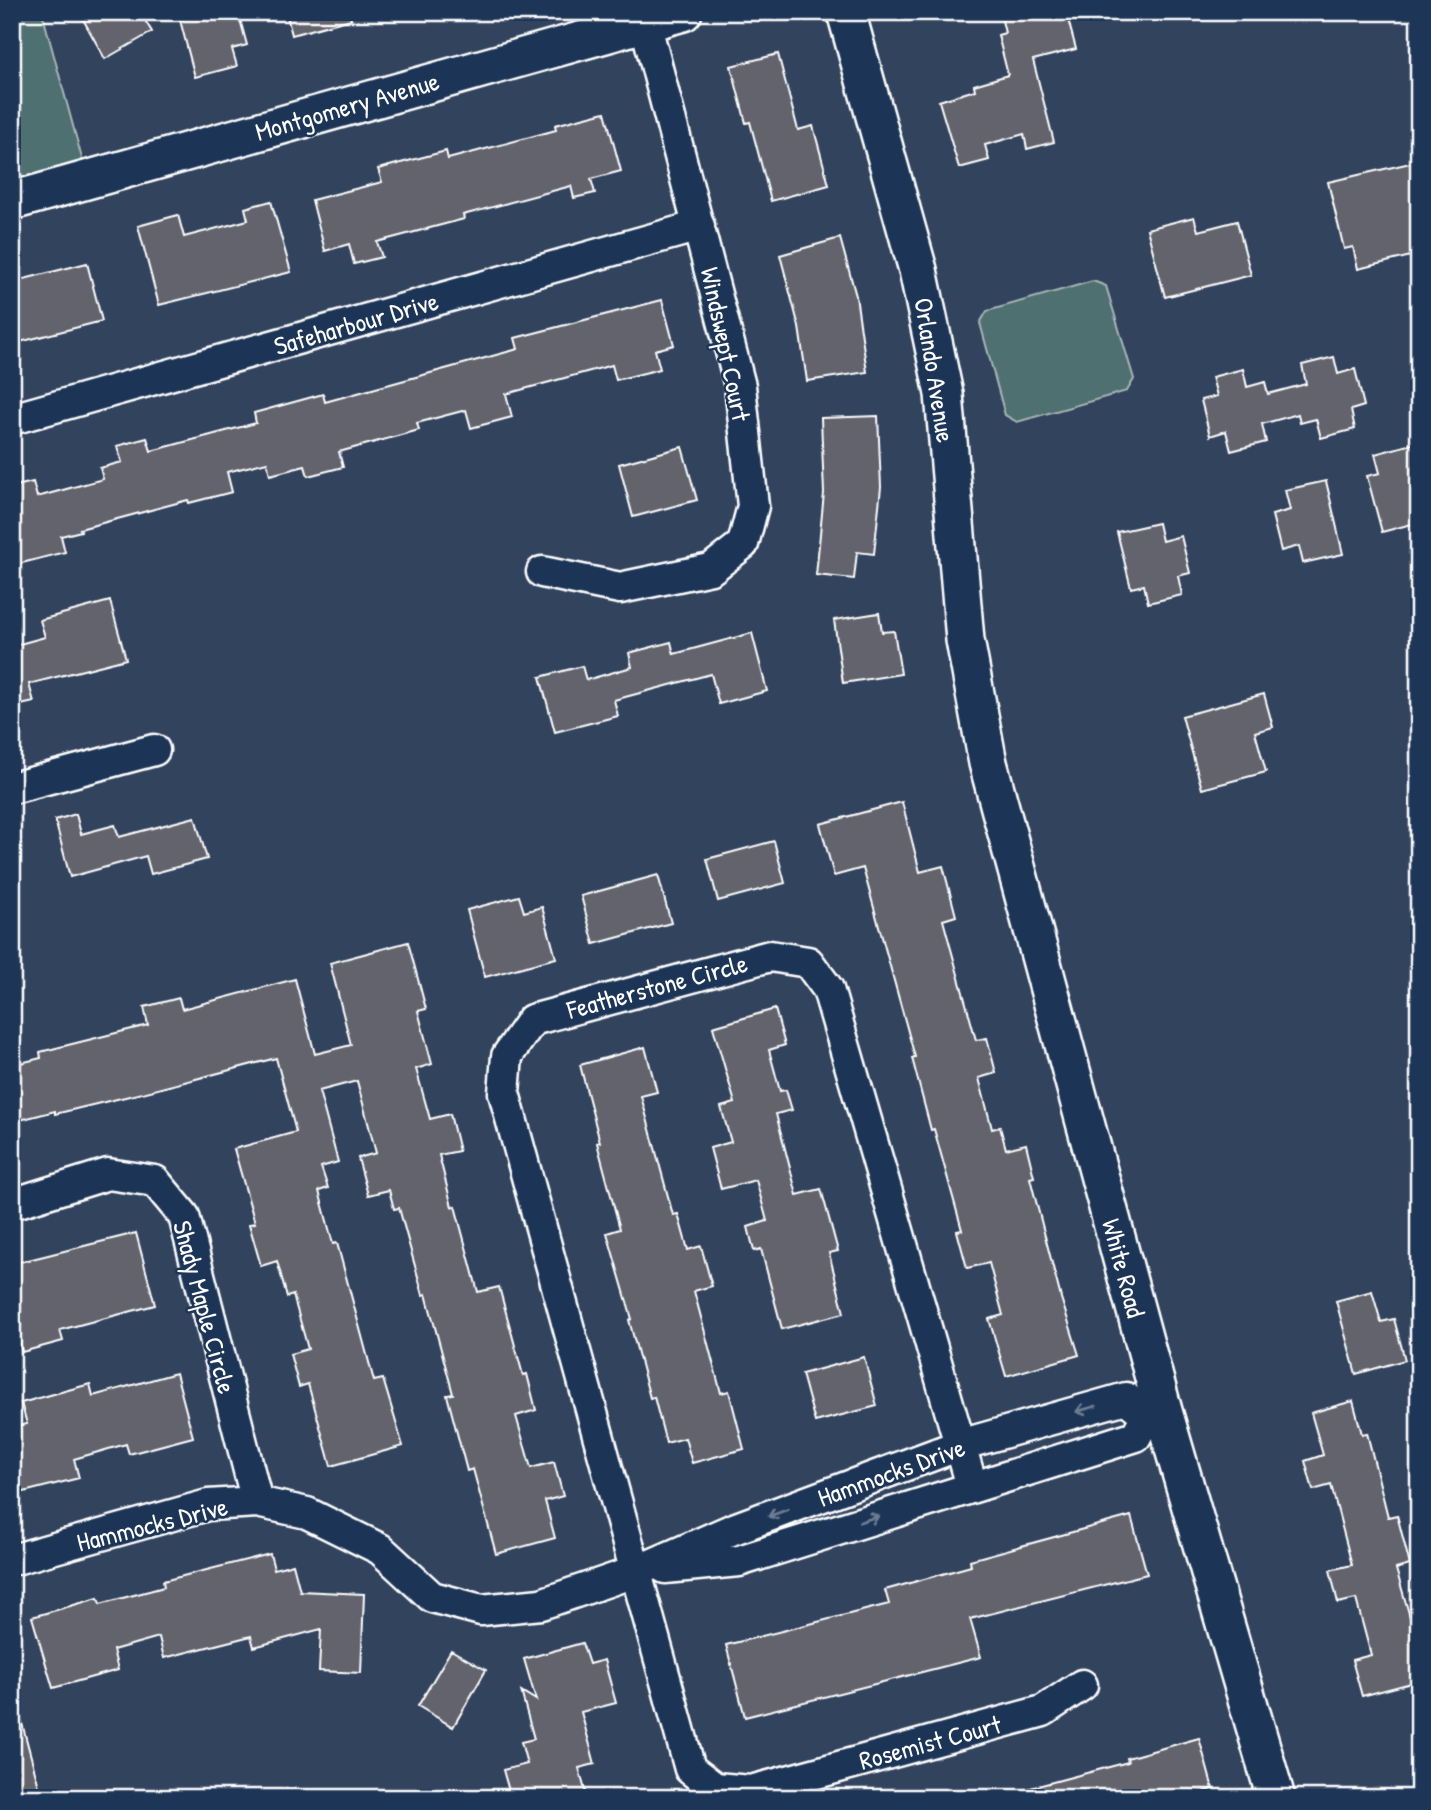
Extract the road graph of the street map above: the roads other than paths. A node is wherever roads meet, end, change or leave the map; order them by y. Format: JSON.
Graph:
{"nodes":[{"id":1,"x":683,"y":12,"type":"edge"},
{"id":2,"x":846,"y":12,"type":"edge"},
{"id":3,"x":645,"y":22,"type":"junction"},
{"id":4,"x":12,"y":201,"type":"edge"},
{"id":5,"x":699,"y":226,"type":"junction"},
{"id":6,"x":12,"y":419,"type":"edge"},
{"id":7,"x":542,"y":572,"type":"dead end"},
{"id":8,"x":982,"y":736,"type":"joint"},
{"id":9,"x":154,"y":750,"type":"dead end"},
{"id":10,"x":12,"y":788,"type":"edge"},
{"id":11,"x":12,"y":1204,"type":"edge"},
{"id":12,"x":1155,"y":1413,"type":"junction"},
{"id":13,"x":960,"y":1445,"type":"junction"},
{"id":14,"x":972,"y":1486,"type":"junction"},
{"id":15,"x":257,"y":1502,"type":"junction"},
{"id":16,"x":12,"y":1560,"type":"edge"},
{"id":17,"x":636,"y":1571,"type":"junction"},
{"id":18,"x":1082,"y":1685,"type":"dead end"},
{"id":19,"x":1276,"y":1798,"type":"edge"}],
"edges":[{"from":1,"to":3,"type":"street","name":"Montgomery Avenue"},
{"from":2,"to":8,"type":"street","name":"Orlando Avenue"},
{"from":3,"to":4,"type":"street","name":"Montgomery Avenue"},
{"from":3,"to":5,"type":"street","name":"Windswept Court"},
{"from":5,"to":6,"type":"street","name":"Safeharbour Drive"},
{"from":5,"to":7,"type":"street","name":"Windswept Court"},
{"from":8,"to":12,"type":"street","name":"White Road"},
{"from":9,"to":10,"type":"street"},
{"from":11,"to":15,"type":"street","name":"Shady Maple Circle"},
{"from":12,"to":13,"type":"street","name":"Hammocks Drive","one_way":true},
{"from":12,"to":14,"type":"street","name":"Hammocks Drive"},
{"from":12,"to":19,"type":"street","name":"White Road"},
{"from":13,"to":14,"type":"street","name":"Featherstone Circle"},
{"from":13,"to":17,"type":"street","name":"Hammocks Drive","one_way":true},
{"from":13,"to":17,"type":"street","name":"Featherstone Circle"},
{"from":17,"to":14,"type":"street","name":"Hammocks Drive","one_way":true},
{"from":15,"to":16,"type":"street","name":"Hammocks Drive"},
{"from":15,"to":17,"type":"street","name":"Hammocks Drive"},
{"from":17,"to":18,"type":"street","name":"Rosemist Court"}]}
